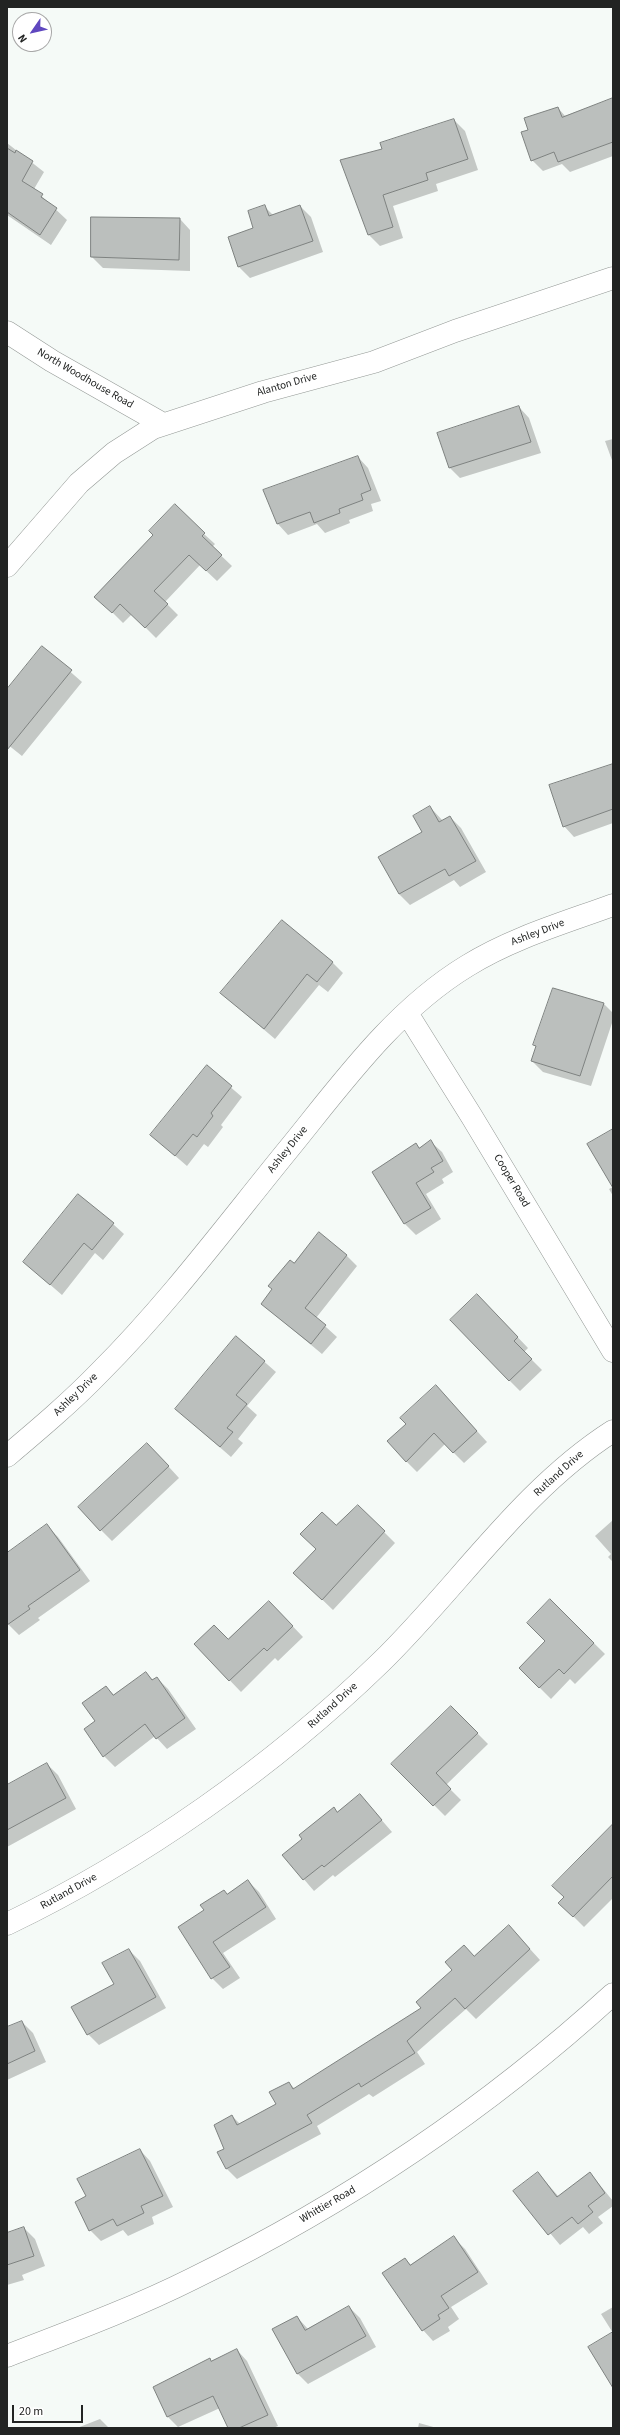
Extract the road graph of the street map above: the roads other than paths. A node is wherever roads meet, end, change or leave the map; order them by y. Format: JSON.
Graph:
{"nodes":[{"id":1,"x":613,"y":278,"type":"edge"},
{"id":2,"x":7,"y":332,"type":"edge"},
{"id":3,"x":164,"y":424,"type":"junction"},
{"id":4,"x":7,"y":566,"type":"edge"},
{"id":5,"x":613,"y":904,"type":"edge"},
{"id":6,"x":407,"y":1013,"type":"junction"},
{"id":7,"x":613,"y":1351,"type":"edge"},
{"id":8,"x":613,"y":1431,"type":"edge"},
{"id":9,"x":7,"y":1456,"type":"edge"},
{"id":10,"x":7,"y":1924,"type":"edge"},
{"id":11,"x":613,"y":1994,"type":"edge"},
{"id":12,"x":7,"y":2356,"type":"edge"}],
"edges":[{"from":1,"to":3,"type":"street","name":"Alanton Drive"},
{"from":2,"to":3,"type":"street","name":"North Woodhouse Road"},
{"from":3,"to":4,"type":"street","name":"Alanton Drive"},
{"from":5,"to":6,"type":"street","name":"Ashley Drive"},
{"from":6,"to":7,"type":"street","name":"Cooper Road"},
{"from":6,"to":9,"type":"street","name":"Ashley Drive"},
{"from":8,"to":10,"type":"street","name":"Rutland Drive"},
{"from":11,"to":12,"type":"street","name":"Whittier Road"}]}
